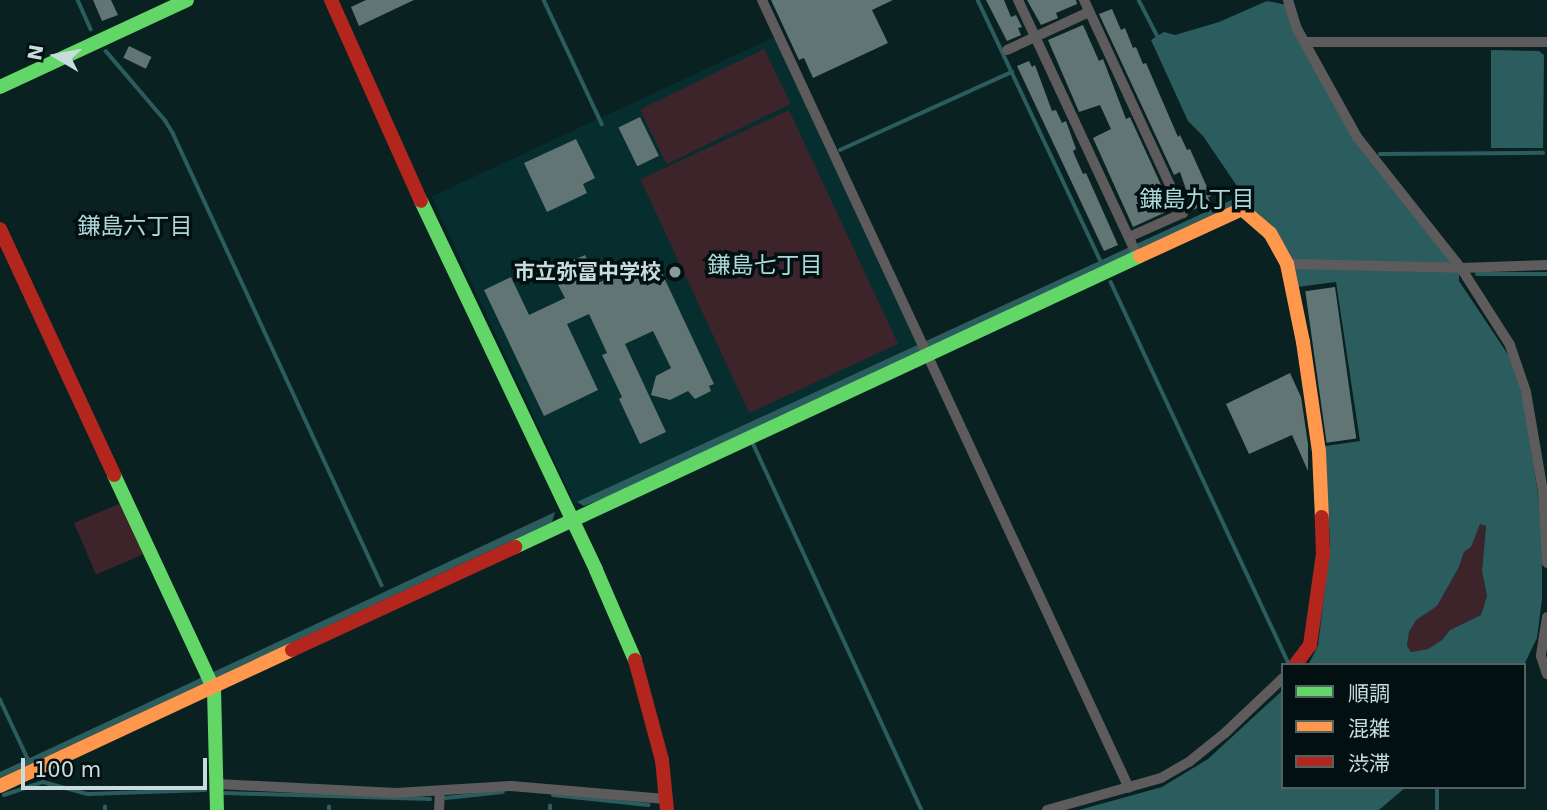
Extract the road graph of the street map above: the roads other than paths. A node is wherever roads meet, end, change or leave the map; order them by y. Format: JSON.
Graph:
{"nodes":[{"id":1,"x":187,"y":0,"type":"edge"},
{"id":2,"x":331,"y":0,"type":"edge"},
{"id":3,"x":762,"y":0,"type":"edge"},
{"id":4,"x":1018,"y":0,"type":"edge"},
{"id":5,"x":1084,"y":0,"type":"edge"},
{"id":6,"x":1288,"y":0,"type":"edge"},
{"id":7,"x":1089,"y":12,"type":"junction"},
{"id":8,"x":1035,"y":37,"type":"junction"},
{"id":9,"x":1305,"y":42,"type":"junction"},
{"id":10,"x":1547,"y":42,"type":"edge"},
{"id":11,"x":1007,"y":50,"type":"dead end"},
{"id":12,"x":0,"y":87,"type":"edge"},
{"id":13,"x":0,"y":229,"type":"edge"},
{"id":14,"x":1130,"y":239,"type":"junction"},
{"id":15,"x":1138,"y":257,"type":"junction"},
{"id":16,"x":1289,"y":264,"type":"junction"},
{"id":17,"x":1547,"y":265,"type":"edge"},
{"id":18,"x":1458,"y":267,"type":"junction"},
{"id":19,"x":927,"y":356,"type":"junction"},
{"id":20,"x":572,"y":519,"type":"junction"},
{"id":21,"x":1547,"y":563,"type":"edge"},
{"id":22,"x":1547,"y":617,"type":"edge"},
{"id":23,"x":1296,"y":663,"type":"edge"},
{"id":24,"x":1547,"y":674,"type":"edge"},
{"id":25,"x":1281,"y":680,"type":"edge"},
{"id":26,"x":214,"y":689,"type":"junction"},
{"id":27,"x":218,"y":784,"type":"junction"},
{"id":28,"x":0,"y":786,"type":"edge"},
{"id":29,"x":1129,"y":788,"type":"junction"},
{"id":30,"x":440,"y":792,"type":"junction"},
{"id":31,"x":666,"y":805,"type":"edge"},
{"id":32,"x":217,"y":810,"type":"edge"},
{"id":33,"x":439,"y":810,"type":"edge"},
{"id":34,"x":1047,"y":810,"type":"edge"}],
"edges":[{"from":1,"to":12,"type":"street"},
{"from":2,"to":20,"type":"street"},
{"from":3,"to":19,"type":"street"},
{"from":4,"to":8,"type":"street"},
{"from":5,"to":7,"type":"street"},
{"from":6,"to":9,"type":"street"},
{"from":7,"to":8,"type":"street"},
{"from":7,"to":14,"type":"street"},
{"from":8,"to":11,"type":"street"},
{"from":8,"to":14,"type":"street"},
{"from":9,"to":10,"type":"street"},
{"from":9,"to":18,"type":"street"},
{"from":13,"to":26,"type":"street"},
{"from":14,"to":15,"type":"street"},
{"from":15,"to":16,"type":"street"},
{"from":15,"to":19,"type":"street"},
{"from":16,"to":18,"type":"street"},
{"from":16,"to":23,"type":"street"},
{"from":17,"to":18,"type":"street"},
{"from":18,"to":21,"type":"street"},
{"from":19,"to":20,"type":"street"},
{"from":19,"to":29,"type":"street"},
{"from":20,"to":26,"type":"street"},
{"from":20,"to":31,"type":"street"},
{"from":22,"to":24,"type":"street"},
{"from":25,"to":29,"type":"street"},
{"from":26,"to":27,"type":"street"},
{"from":26,"to":28,"type":"street"},
{"from":27,"to":30,"type":"street"},
{"from":27,"to":32,"type":"street"},
{"from":29,"to":34,"type":"street"},
{"from":30,"to":31,"type":"street"},
{"from":30,"to":33,"type":"street"}]}
